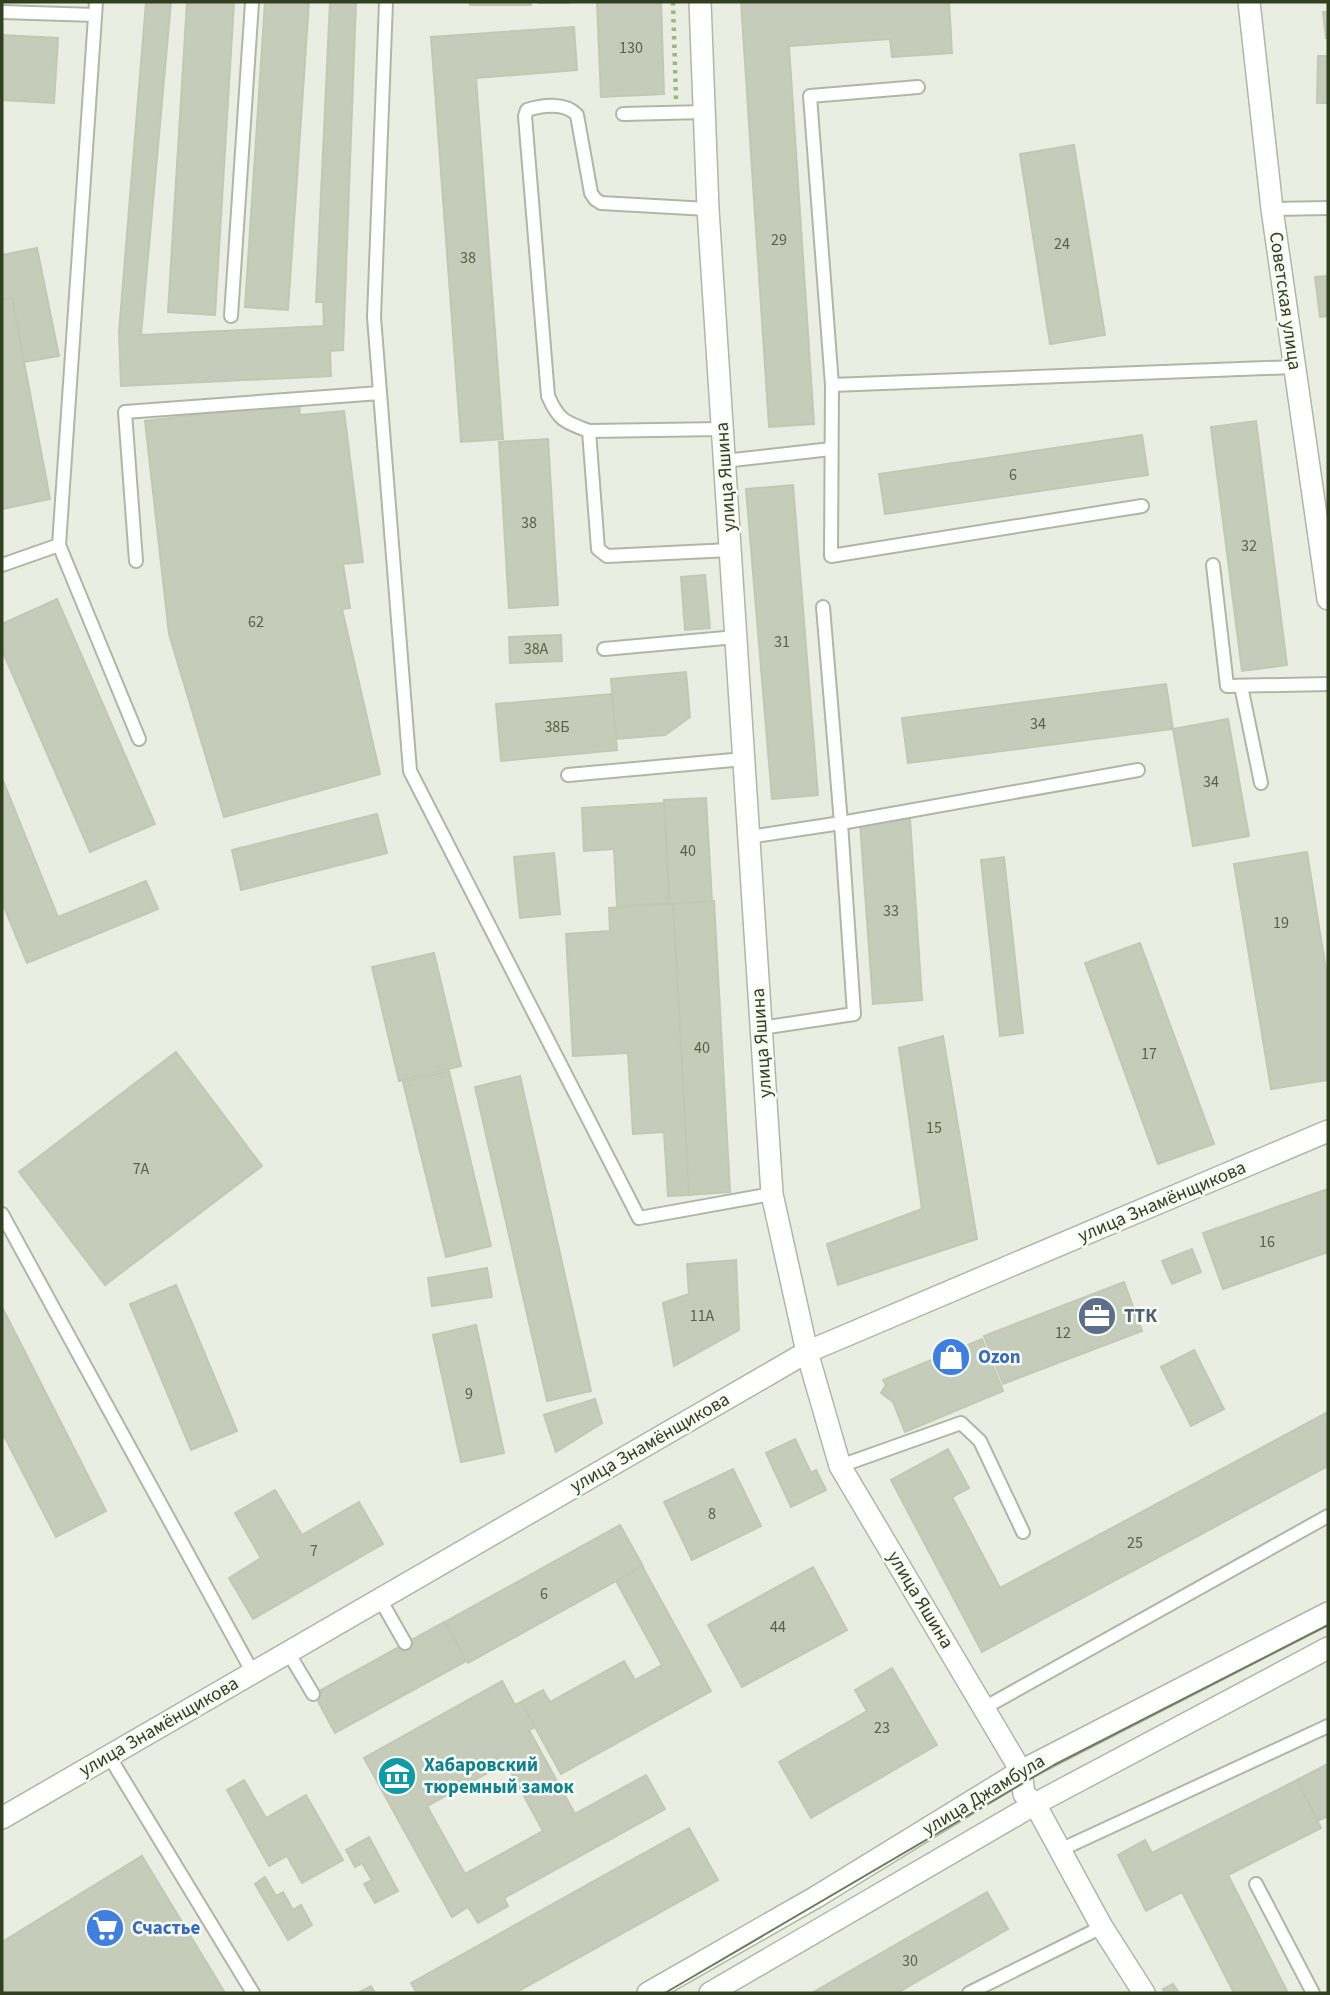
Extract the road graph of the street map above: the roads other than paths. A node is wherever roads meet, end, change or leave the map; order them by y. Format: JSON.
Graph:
{"nodes":[{"id":1,"x":251,"y":2,"type":"edge"},
{"id":2,"x":386,"y":2,"type":"edge"},
{"id":3,"x":700,"y":2,"type":"edge"},
{"id":4,"x":1249,"y":2,"type":"edge"},
{"id":5,"x":95,"y":8,"type":"edge"},
{"id":6,"x":2,"y":12,"type":"edge"},
{"id":7,"x":918,"y":87,"type":"dead end"},
{"id":8,"x":704,"y":112,"type":"junction"},
{"id":9,"x":623,"y":114,"type":"dead end"},
{"id":10,"x":1328,"y":208,"type":"edge"},
{"id":11,"x":708,"y":209,"type":"junction"},
{"id":12,"x":1272,"y":209,"type":"junction"},
{"id":13,"x":231,"y":316,"type":"dead end"},
{"id":14,"x":1294,"y":367,"type":"junction"},
{"id":15,"x":831,"y":385,"type":"junction"},
{"id":16,"x":380,"y":393,"type":"junction"},
{"id":17,"x":722,"y":429,"type":"junction"},
{"id":18,"x":589,"y":431,"type":"junction"},
{"id":19,"x":831,"y":449,"type":"junction"},
{"id":20,"x":724,"y":461,"type":"junction"},
{"id":21,"x":1142,"y":506,"type":"dead end"},
{"id":22,"x":59,"y":545,"type":"junction"},
{"id":23,"x":730,"y":550,"type":"junction"},
{"id":24,"x":136,"y":561,"type":"dead end"},
{"id":25,"x":2,"y":565,"type":"edge"},
{"id":26,"x":1213,"y":565,"type":"dead end"},
{"id":27,"x":1328,"y":599,"type":"edge"},
{"id":28,"x":823,"y":607,"type":"dead end"},
{"id":29,"x":736,"y":637,"type":"junction"},
{"id":30,"x":604,"y":649,"type":"dead end"},
{"id":31,"x":1328,"y":684,"type":"edge"},
{"id":32,"x":1241,"y":686,"type":"junction"},
{"id":33,"x":139,"y":739,"type":"dead end"},
{"id":34,"x":744,"y":759,"type":"junction"},
{"id":35,"x":1138,"y":770,"type":"dead end"},
{"id":36,"x":568,"y":775,"type":"dead end"},
{"id":37,"x":1261,"y":783,"type":"dead end"},
{"id":38,"x":841,"y":823,"type":"junction"},
{"id":39,"x":749,"y":837,"type":"junction"},
{"id":40,"x":761,"y":1028,"type":"junction"},
{"id":41,"x":1328,"y":1131,"type":"edge"},
{"id":42,"x":772,"y":1194,"type":"junction"},
{"id":43,"x":2,"y":1214,"type":"edge"},
{"id":44,"x":807,"y":1352,"type":"junction"},
{"id":45,"x":840,"y":1465,"type":"junction"},
{"id":46,"x":1328,"y":1516,"type":"edge"},
{"id":47,"x":1023,"y":1532,"type":"dead end"},
{"id":48,"x":380,"y":1599,"type":"junction"},
{"id":49,"x":1328,"y":1613,"type":"edge"},
{"id":50,"x":405,"y":1643,"type":"dead end"},
{"id":51,"x":1328,"y":1648,"type":"edge"},
{"id":52,"x":288,"y":1652,"type":"junction"},
{"id":53,"x":253,"y":1672,"type":"junction"},
{"id":54,"x":313,"y":1694,"type":"dead end"},
{"id":55,"x":984,"y":1708,"type":"junction"},
{"id":56,"x":1328,"y":1726,"type":"edge"},
{"id":57,"x":109,"y":1756,"type":"junction"},
{"id":58,"x":1021,"y":1771,"type":"junction"},
{"id":59,"x":1035,"y":1804,"type":"junction"},
{"id":60,"x":2,"y":1818,"type":"edge"},
{"id":61,"x":1060,"y":1850,"type":"junction"},
{"id":62,"x":1256,"y":1884,"type":"dead end"},
{"id":63,"x":1102,"y":1927,"type":"junction"},
{"id":64,"x":253,"y":1993,"type":"edge"},
{"id":65,"x":648,"y":1993,"type":"edge"},
{"id":66,"x":710,"y":1993,"type":"edge"},
{"id":67,"x":969,"y":1993,"type":"edge"},
{"id":68,"x":1144,"y":1993,"type":"edge"},
{"id":69,"x":1313,"y":1993,"type":"edge"}],
"edges":[{"from":1,"to":13,"type":"lane"},
{"from":2,"to":16,"type":"lane"},
{"from":3,"to":8,"type":"street","name":"улица Яшина"},
{"from":4,"to":12,"type":"street","name":"Советская улица"},
{"from":5,"to":6,"type":"lane"},
{"from":5,"to":22,"type":"lane"},
{"from":7,"to":15,"type":"lane"},
{"from":8,"to":9,"type":"lane"},
{"from":8,"to":11,"type":"street","name":"улица Яшина"},
{"from":10,"to":12,"type":"lane"},
{"from":11,"to":17,"type":"street","name":"улица Яшина"},
{"from":11,"to":18,"type":"lane"},
{"from":12,"to":14,"type":"street","name":"Советская улица"},
{"from":14,"to":15,"type":"lane"},
{"from":14,"to":27,"type":"street","name":"Советская улица"},
{"from":15,"to":19,"type":"lane"},
{"from":16,"to":24,"type":"lane"},
{"from":16,"to":42,"type":"lane"},
{"from":17,"to":18,"type":"lane"},
{"from":17,"to":20,"type":"street","name":"улица Яшина"},
{"from":18,"to":23,"type":"lane"},
{"from":19,"to":20,"type":"lane"},
{"from":19,"to":21,"type":"lane"},
{"from":20,"to":23,"type":"street","name":"улица Яшина"},
{"from":22,"to":25,"type":"lane"},
{"from":22,"to":33,"type":"lane"},
{"from":23,"to":29,"type":"street","name":"улица Яшина"},
{"from":26,"to":32,"type":"lane"},
{"from":28,"to":38,"type":"lane"},
{"from":29,"to":30,"type":"lane"},
{"from":29,"to":34,"type":"street","name":"улица Яшина"},
{"from":31,"to":32,"type":"lane"},
{"from":32,"to":37,"type":"lane"},
{"from":34,"to":36,"type":"lane"},
{"from":34,"to":39,"type":"street","name":"улица Яшина"},
{"from":35,"to":38,"type":"lane"},
{"from":38,"to":39,"type":"lane"},
{"from":38,"to":40,"type":"lane"},
{"from":39,"to":40,"type":"street","name":"улица Яшина"},
{"from":40,"to":42,"type":"street","name":"улица Яшина"},
{"from":41,"to":44,"type":"street","name":"улица Знамёнщикова"},
{"from":42,"to":44,"type":"street","name":"улица Яшина"},
{"from":43,"to":53,"type":"lane"},
{"from":44,"to":45,"type":"street","name":"улица Яшина"},
{"from":44,"to":48,"type":"street","name":"улица Знамёнщикова"},
{"from":45,"to":47,"type":"lane"},
{"from":45,"to":55,"type":"street","name":"улица Яшина"},
{"from":46,"to":55,"type":"lane"},
{"from":48,"to":50,"type":"lane"},
{"from":48,"to":52,"type":"street","name":"улица Знамёнщикова"},
{"from":49,"to":58,"type":"street","name":"улица Джамбула"},
{"from":51,"to":59,"type":"street","name":"улица Джамбула"},
{"from":52,"to":53,"type":"street","name":"улица Знамёнщикова"},
{"from":52,"to":54,"type":"lane"},
{"from":53,"to":57,"type":"street","name":"улица Знамёнщикова"},
{"from":55,"to":58,"type":"street","name":"улица Яшина"},
{"from":56,"to":61,"type":"lane"},
{"from":57,"to":60,"type":"street","name":"улица Знамёнщикова"},
{"from":57,"to":64,"type":"lane"},
{"from":58,"to":59,"type":"street","name":"улица Яшина"},
{"from":58,"to":65,"type":"street","name":"улица Джамбула"},
{"from":59,"to":61,"type":"street","name":"улица Яшина"},
{"from":59,"to":66,"type":"street","name":"улица Джамбула"},
{"from":61,"to":63,"type":"street","name":"улица Яшина"},
{"from":62,"to":69,"type":"lane"},
{"from":63,"to":67,"type":"lane"},
{"from":63,"to":68,"type":"street","name":"улица Яшина"}]}
